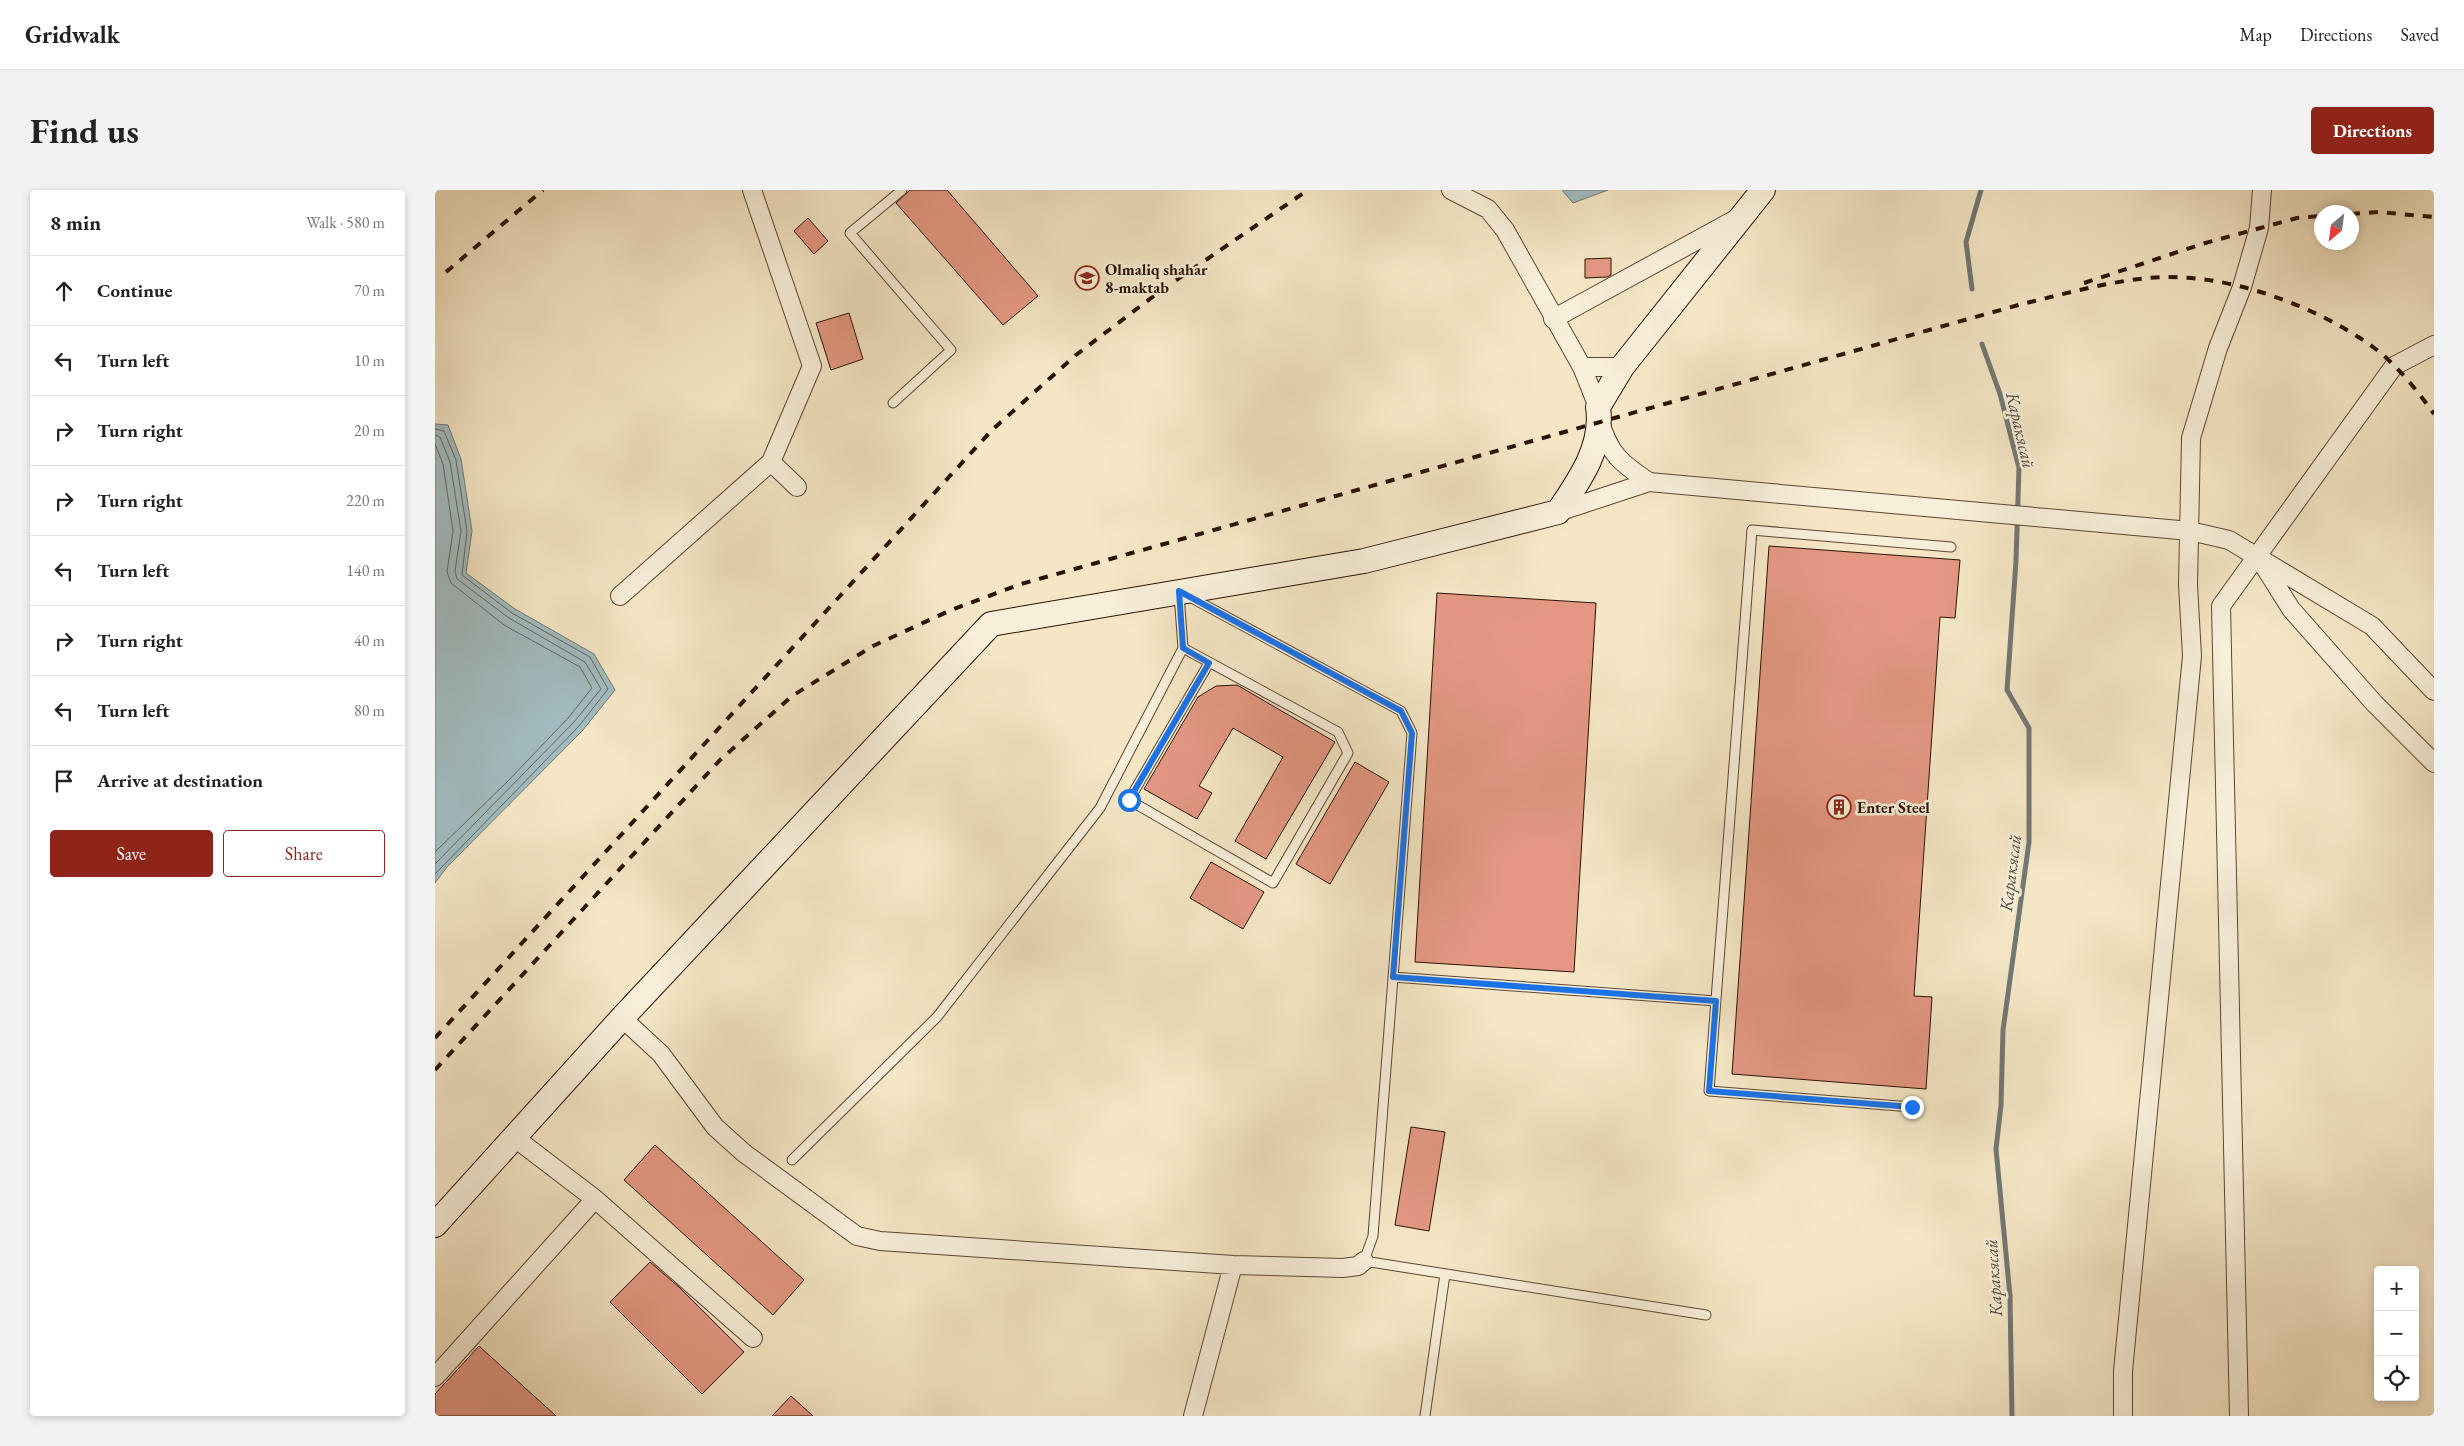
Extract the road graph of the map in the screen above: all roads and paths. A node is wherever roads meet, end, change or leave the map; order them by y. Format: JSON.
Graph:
{"nodes":[{"id":1,"x":752,"y":190,"type":"edge"},
{"id":2,"x":902,"y":190,"type":"edge"},
{"id":3,"x":1451,"y":190,"type":"edge"},
{"id":4,"x":1763,"y":190,"type":"edge"},
{"id":5,"x":2262,"y":190,"type":"edge"},
{"id":6,"x":1743,"y":215,"type":"junction"},
{"id":7,"x":1553,"y":320,"type":"junction"},
{"id":8,"x":2434,"y":345,"type":"edge"},
{"id":9,"x":1582,"y":367,"type":"junction"},
{"id":10,"x":1622,"y":367,"type":"junction"},
{"id":11,"x":893,"y":403,"type":"dead end"},
{"id":12,"x":1599,"y":414,"type":"junction"},
{"id":13,"x":771,"y":462,"type":"junction"},
{"id":14,"x":1649,"y":482,"type":"junction"},
{"id":15,"x":797,"y":487,"type":"dead end"},
{"id":16,"x":1558,"y":512,"type":"junction"},
{"id":17,"x":2189,"y":531,"type":"junction"},
{"id":18,"x":1951,"y":547,"type":"dead end"},
{"id":19,"x":2258,"y":556,"type":"junction"},
{"id":20,"x":1179,"y":591,"type":"junction"},
{"id":21,"x":620,"y":596,"type":"dead end"},
{"id":22,"x":1183,"y":648,"type":"junction"},
{"id":23,"x":1209,"y":663,"type":"junction"},
{"id":24,"x":2434,"y":690,"type":"edge"},
{"id":25,"x":2434,"y":763,"type":"edge"},
{"id":26,"x":1393,"y":977,"type":"junction"},
{"id":27,"x":1716,"y":1001,"type":"junction"},
{"id":28,"x":622,"y":1018,"type":"junction"},
{"id":29,"x":1912,"y":1107,"type":"dead end"},
{"id":30,"x":515,"y":1138,"type":"junction"},
{"id":31,"x":792,"y":1160,"type":"dead end"},
{"id":32,"x":595,"y":1199,"type":"junction"},
{"id":33,"x":435,"y":1226,"type":"edge"},
{"id":34,"x":1364,"y":1261,"type":"junction"},
{"id":35,"x":1233,"y":1265,"type":"junction"},
{"id":36,"x":1445,"y":1274,"type":"junction"},
{"id":37,"x":1706,"y":1315,"type":"dead end"},
{"id":38,"x":753,"y":1338,"type":"dead end"},
{"id":39,"x":435,"y":1377,"type":"edge"},
{"id":40,"x":1193,"y":1416,"type":"edge"},
{"id":41,"x":1425,"y":1416,"type":"edge"},
{"id":42,"x":2123,"y":1416,"type":"edge"},
{"id":43,"x":2239,"y":1416,"type":"edge"}],
"edges":[{"from":1,"to":13,"type":"street"},
{"from":2,"to":11,"type":"lane"},
{"from":3,"to":7,"type":"street"},
{"from":4,"to":6,"type":"street"},
{"from":5,"to":17,"type":"street"},
{"from":6,"to":7,"type":"street"},
{"from":6,"to":10,"type":"street"},
{"from":7,"to":9,"type":"street"},
{"from":8,"to":19,"type":"street"},
{"from":9,"to":10,"type":"street"},
{"from":9,"to":12,"type":"street"},
{"from":10,"to":12,"type":"street"},
{"from":12,"to":14,"type":"street"},
{"from":12,"to":16,"type":"street"},
{"from":13,"to":15,"type":"street"},
{"from":13,"to":21,"type":"street"},
{"from":14,"to":16,"type":"street"},
{"from":14,"to":17,"type":"street"},
{"from":16,"to":20,"type":"street"},
{"from":17,"to":19,"type":"street"},
{"from":17,"to":42,"type":"street"},
{"from":18,"to":27,"type":"lane"},
{"from":19,"to":24,"type":"street"},
{"from":19,"to":25,"type":"street"},
{"from":19,"to":43,"type":"street"},
{"from":20,"to":22,"type":"lane"},
{"from":20,"to":26,"type":"lane"},
{"from":20,"to":28,"type":"street"},
{"from":22,"to":23,"type":"lane"},
{"from":22,"to":31,"type":"lane"},
{"from":23,"to":23,"type":"lane"},
{"from":26,"to":27,"type":"lane"},
{"from":26,"to":34,"type":"lane"},
{"from":27,"to":29,"type":"lane"},
{"from":28,"to":30,"type":"street"},
{"from":28,"to":35,"type":"street"},
{"from":30,"to":32,"type":"street"},
{"from":30,"to":33,"type":"street"},
{"from":32,"to":38,"type":"street"},
{"from":32,"to":39,"type":"street"},
{"from":34,"to":35,"type":"street"},
{"from":34,"to":36,"type":"lane"},
{"from":35,"to":40,"type":"street"},
{"from":36,"to":37,"type":"lane"},
{"from":36,"to":41,"type":"lane"}]}
